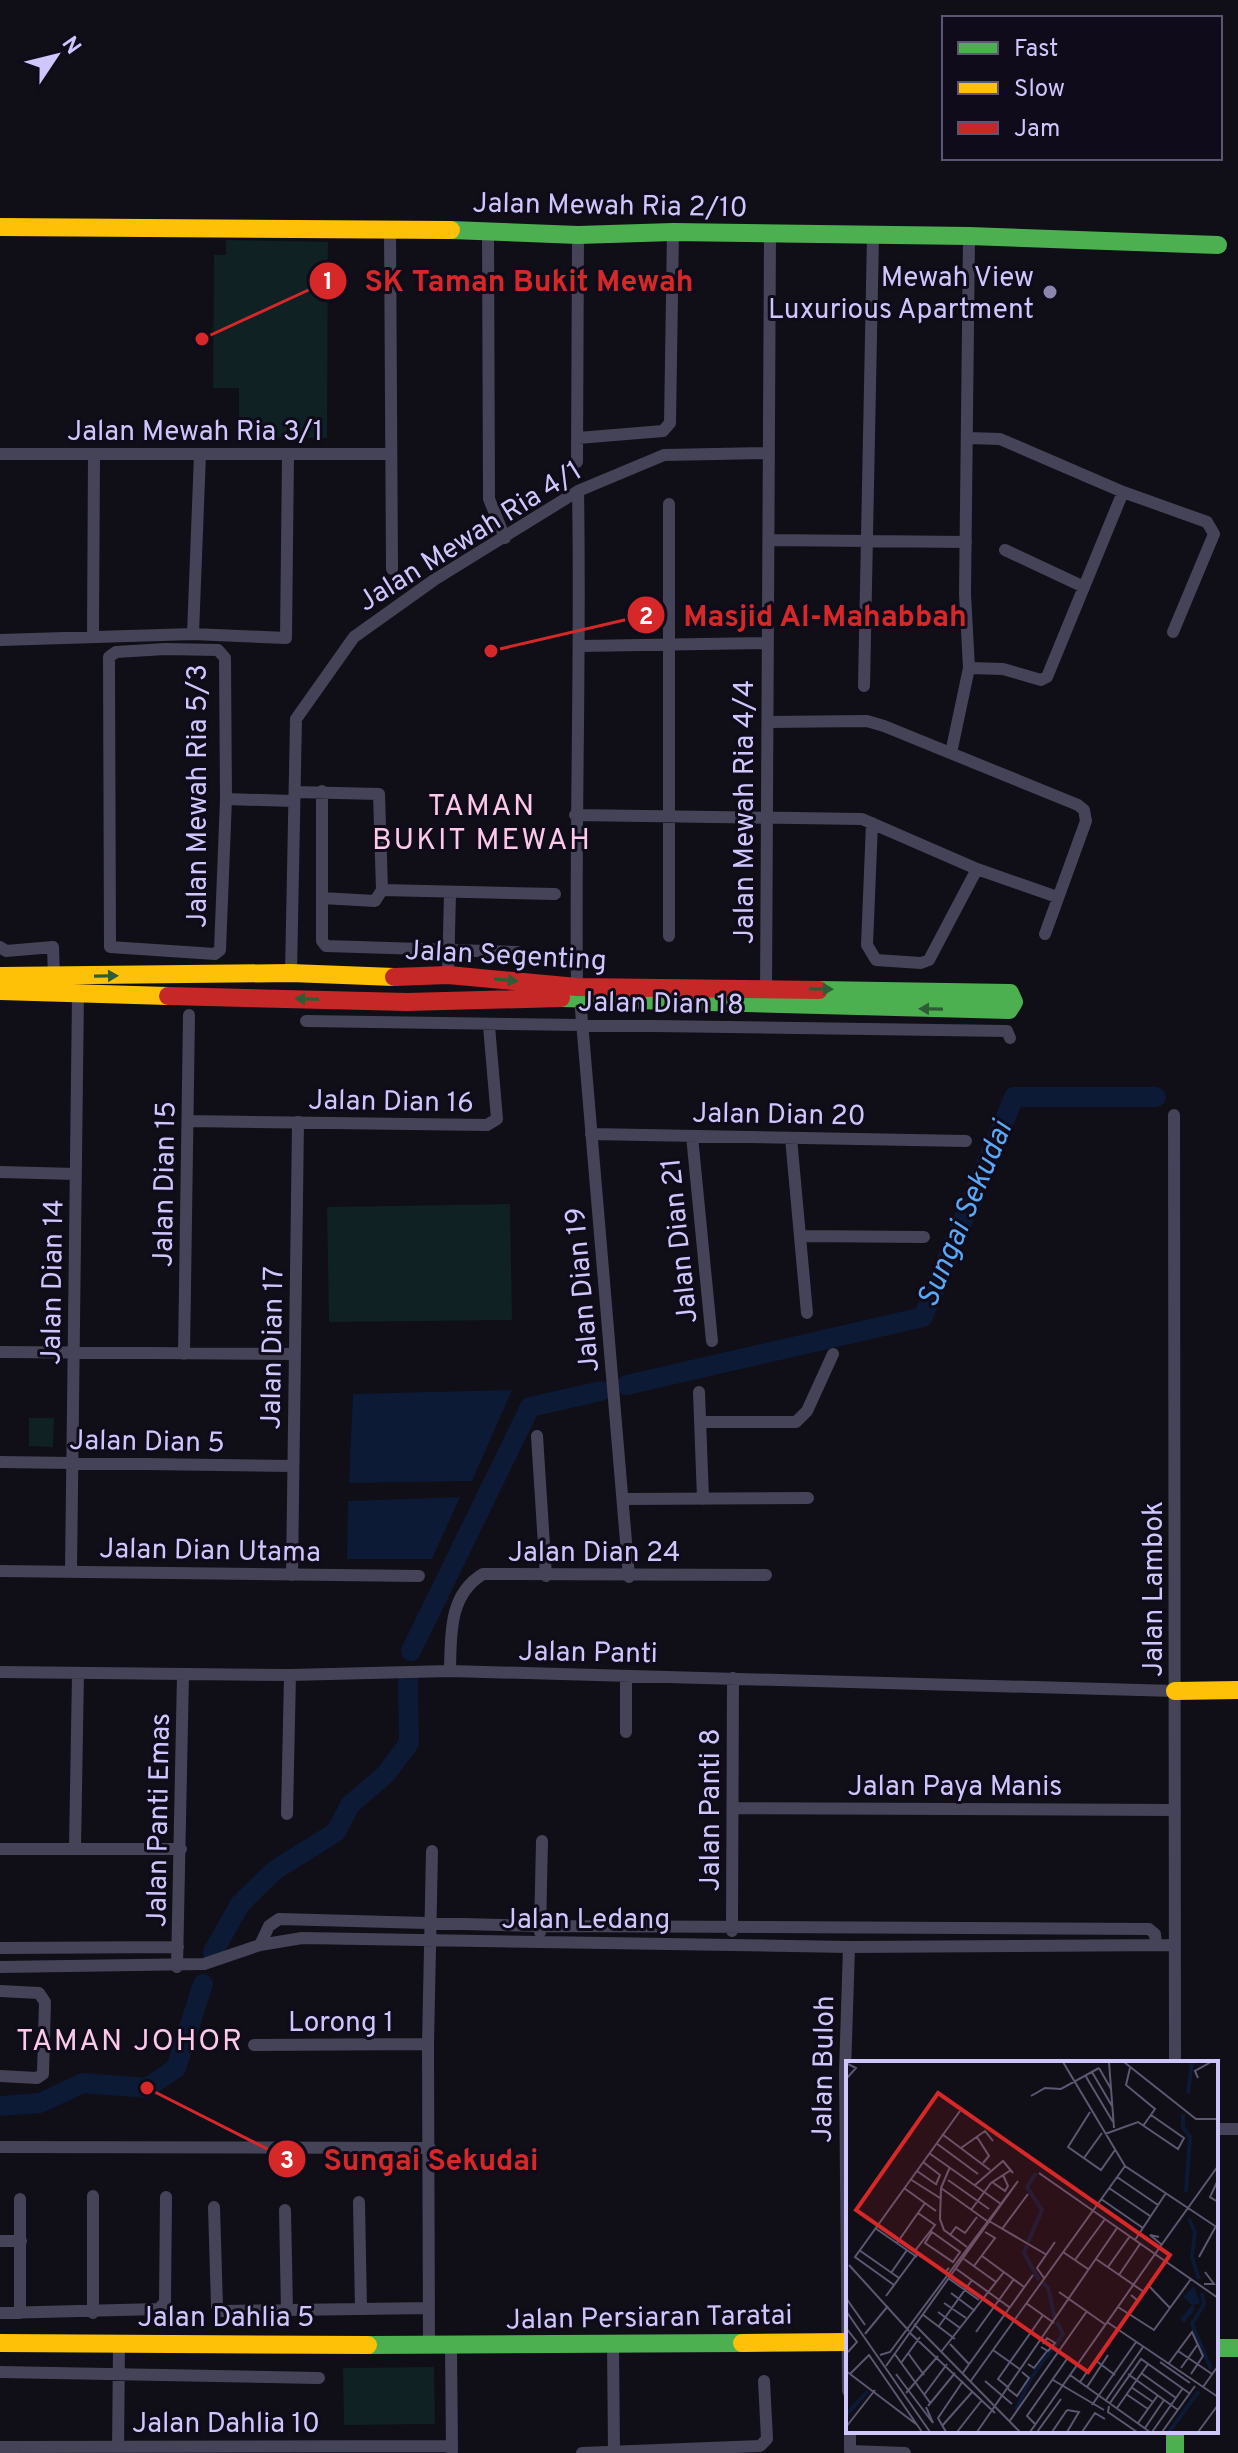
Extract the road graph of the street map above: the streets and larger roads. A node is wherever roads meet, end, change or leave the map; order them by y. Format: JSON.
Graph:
{"nodes":[{"id":1,"x":0,"y":227,"type":"edge"},
{"id":2,"x":390,"y":230,"type":"junction"},
{"id":3,"x":488,"y":232,"type":"junction"},
{"id":4,"x":673,"y":232,"type":"junction"},
{"id":5,"x":770,"y":234,"type":"junction"},
{"id":6,"x":578,"y":235,"type":"junction"},
{"id":7,"x":873,"y":236,"type":"junction"},
{"id":8,"x":969,"y":236,"type":"junction"},
{"id":9,"x":1218,"y":245,"type":"dead end"},
{"id":10,"x":578,"y":438,"type":"junction"},
{"id":11,"x":968,"y":438,"type":"junction"},
{"id":12,"x":769,"y":453,"type":"junction"},
{"id":13,"x":0,"y":454,"type":"edge"},
{"id":14,"x":94,"y":454,"type":"junction"},
{"id":15,"x":200,"y":454,"type":"junction"},
{"id":16,"x":288,"y":454,"type":"junction"},
{"id":17,"x":391,"y":454,"type":"junction"},
{"id":18,"x":577,"y":462,"type":"dead end"},
{"id":19,"x":578,"y":491,"type":"junction"},
{"id":20,"x":1123,"y":492,"type":"junction"},
{"id":21,"x":669,"y":504,"type":"dead end"},
{"id":22,"x":505,"y":538,"type":"junction"},
{"id":23,"x":769,"y":540,"type":"junction"},
{"id":24,"x":867,"y":541,"type":"junction"},
{"id":25,"x":966,"y":542,"type":"junction"},
{"id":26,"x":1005,"y":550,"type":"dead end"},
{"id":27,"x":392,"y":569,"type":"dead end"},
{"id":28,"x":1084,"y":587,"type":"junction"},
{"id":29,"x":1173,"y":632,"type":"dead end"},
{"id":30,"x":193,"y":634,"type":"junction"},
{"id":31,"x":93,"y":636,"type":"junction"},
{"id":32,"x":0,"y":640,"type":"edge"},
{"id":33,"x":671,"y":643,"type":"junction"},
{"id":34,"x":768,"y":643,"type":"junction"},
{"id":35,"x":581,"y":646,"type":"junction"},
{"id":36,"x":969,"y":668,"type":"junction"},
{"id":37,"x":864,"y":686,"type":"dead end"},
{"id":38,"x":768,"y":722,"type":"junction"},
{"id":39,"x":951,"y":753,"type":"junction"},
{"id":40,"x":322,"y":791,"type":"junction"},
{"id":41,"x":294,"y":796,"type":"junction"},
{"id":42,"x":226,"y":799,"type":"junction"},
{"id":43,"x":575,"y":815,"type":"junction"},
{"id":44,"x":670,"y":817,"type":"junction"},
{"id":45,"x":767,"y":818,"type":"junction"},
{"id":46,"x":872,"y":823,"type":"junction"},
{"id":47,"x":977,"y":869,"type":"junction"},
{"id":48,"x":382,"y":890,"type":"junction"},
{"id":49,"x":450,"y":893,"type":"junction"},
{"id":50,"x":555,"y":894,"type":"dead end"},
{"id":51,"x":1057,"y":897,"type":"junction"},
{"id":52,"x":322,"y":898,"type":"junction"},
{"id":53,"x":1045,"y":934,"type":"dead end"},
{"id":54,"x":669,"y":936,"type":"dead end"},
{"id":55,"x":0,"y":947,"type":"edge"},
{"id":56,"x":448,"y":950,"type":"junction"},
{"id":57,"x":517,"y":952,"type":"dead end"},
{"id":58,"x":291,"y":973,"type":"junction"},
{"id":59,"x":345,"y":975,"type":"junction"},
{"id":60,"x":448,"y":975,"type":"junction"},
{"id":61,"x":0,"y":976,"type":"edge"},
{"id":62,"x":54,"y":977,"type":"junction"},
{"id":63,"x":410,"y":978,"type":"junction"},
{"id":64,"x":0,"y":991,"type":"edge"},
{"id":65,"x":578,"y":993,"type":"junction"},
{"id":66,"x":78,"y":994,"type":"junction"},
{"id":67,"x":766,"y":997,"type":"junction"},
{"id":68,"x":343,"y":1000,"type":"junction"},
{"id":69,"x":415,"y":1001,"type":"junction"},
{"id":70,"x":1010,"y":1002,"type":"dead end"},
{"id":71,"x":189,"y":1015,"type":"dead end"},
{"id":72,"x":306,"y":1021,"type":"dead end"},
{"id":73,"x":582,"y":1025,"type":"junction"},
{"id":74,"x":489,"y":1026,"type":"junction"},
{"id":75,"x":1010,"y":1038,"type":"dead end"},
{"id":76,"x":1174,"y":1115,"type":"dead end"},
{"id":77,"x":188,"y":1121,"type":"junction"},
{"id":78,"x":298,"y":1122,"type":"junction"},
{"id":79,"x":591,"y":1134,"type":"junction"},
{"id":80,"x":692,"y":1136,"type":"junction"},
{"id":81,"x":791,"y":1138,"type":"junction"},
{"id":82,"x":966,"y":1141,"type":"dead end"},
{"id":83,"x":0,"y":1172,"type":"edge"},
{"id":84,"x":76,"y":1174,"type":"junction"},
{"id":85,"x":800,"y":1236,"type":"junction"},
{"id":86,"x":924,"y":1237,"type":"dead end"},
{"id":87,"x":807,"y":1313,"type":"dead end"},
{"id":88,"x":712,"y":1341,"type":"dead end"},
{"id":89,"x":0,"y":1352,"type":"edge"},
{"id":90,"x":74,"y":1352,"type":"junction"},
{"id":91,"x":184,"y":1354,"type":"junction"},
{"id":92,"x":295,"y":1354,"type":"junction"},
{"id":93,"x":833,"y":1354,"type":"dead end"},
{"id":94,"x":699,"y":1392,"type":"dead end"},
{"id":95,"x":700,"y":1422,"type":"junction"},
{"id":96,"x":537,"y":1436,"type":"dead end"},
{"id":97,"x":0,"y":1462,"type":"edge"},
{"id":98,"x":73,"y":1463,"type":"junction"},
{"id":99,"x":293,"y":1466,"type":"junction"},
{"id":100,"x":808,"y":1498,"type":"dead end"},
{"id":101,"x":623,"y":1499,"type":"junction"},
{"id":102,"x":703,"y":1499,"type":"junction"},
{"id":103,"x":0,"y":1571,"type":"edge"},
{"id":104,"x":71,"y":1571,"type":"junction"},
{"id":105,"x":292,"y":1575,"type":"junction"},
{"id":106,"x":766,"y":1575,"type":"dead end"},
{"id":107,"x":419,"y":1576,"type":"dead end"},
{"id":108,"x":546,"y":1576,"type":"junction"},
{"id":109,"x":629,"y":1577,"type":"junction"},
{"id":110,"x":450,"y":1671,"type":"junction"},
{"id":111,"x":0,"y":1672,"type":"edge"},
{"id":112,"x":78,"y":1673,"type":"junction"},
{"id":113,"x":183,"y":1674,"type":"junction"},
{"id":114,"x":290,"y":1675,"type":"junction"},
{"id":115,"x":626,"y":1677,"type":"junction"},
{"id":116,"x":733,"y":1678,"type":"junction"},
{"id":117,"x":1238,"y":1690,"type":"edge"},
{"id":118,"x":1175,"y":1691,"type":"junction"},
{"id":119,"x":626,"y":1732,"type":"dead end"},
{"id":120,"x":734,"y":1808,"type":"junction"},
{"id":121,"x":1175,"y":1810,"type":"junction"},
{"id":122,"x":287,"y":1814,"type":"dead end"},
{"id":123,"x":542,"y":1841,"type":"dead end"},
{"id":124,"x":0,"y":1849,"type":"edge"},
{"id":125,"x":75,"y":1849,"type":"junction"},
{"id":126,"x":181,"y":1849,"type":"junction"},
{"id":127,"x":432,"y":1851,"type":"dead end"},
{"id":128,"x":431,"y":1925,"type":"junction"},
{"id":129,"x":540,"y":1926,"type":"junction"},
{"id":130,"x":732,"y":1927,"type":"junction"},
{"id":131,"x":430,"y":1939,"type":"junction"},
{"id":132,"x":731,"y":1942,"type":"junction"},
{"id":133,"x":539,"y":1944,"type":"junction"},
{"id":134,"x":260,"y":1945,"type":"junction"},
{"id":135,"x":1156,"y":1945,"type":"junction"},
{"id":136,"x":1175,"y":1945,"type":"junction"},
{"id":137,"x":178,"y":1947,"type":"junction"},
{"id":138,"x":849,"y":1947,"type":"junction"},
{"id":139,"x":0,"y":1948,"type":"edge"},
{"id":140,"x":0,"y":1967,"type":"edge"},
{"id":141,"x":177,"y":1967,"type":"junction"},
{"id":142,"x":0,"y":1991,"type":"edge"},
{"id":143,"x":428,"y":2044,"type":"junction"},
{"id":144,"x":254,"y":2045,"type":"dead end"},
{"id":145,"x":846,"y":2061,"type":"edge"},
{"id":146,"x":1175,"y":2061,"type":"edge"},
{"id":147,"x":846,"y":2072,"type":"edge"},
{"id":148,"x":0,"y":2076,"type":"edge"},
{"id":149,"x":0,"y":2147,"type":"edge"},
{"id":150,"x":430,"y":2148,"type":"junction"},
{"id":151,"x":846,"y":2193,"type":"edge"},
{"id":152,"x":93,"y":2196,"type":"dead end"},
{"id":153,"x":166,"y":2197,"type":"dead end"},
{"id":154,"x":20,"y":2199,"type":"dead end"},
{"id":155,"x":359,"y":2202,"type":"dead end"},
{"id":156,"x":214,"y":2207,"type":"dead end"},
{"id":157,"x":285,"y":2210,"type":"dead end"},
{"id":158,"x":0,"y":2241,"type":"edge"},
{"id":159,"x":21,"y":2241,"type":"junction"},
{"id":160,"x":429,"y":2308,"type":"junction"},
{"id":161,"x":361,"y":2309,"type":"junction"},
{"id":162,"x":287,"y":2311,"type":"junction"},
{"id":163,"x":0,"y":2313,"type":"edge"},
{"id":164,"x":20,"y":2313,"type":"junction"},
{"id":165,"x":93,"y":2313,"type":"junction"},
{"id":166,"x":846,"y":2342,"type":"edge"},
{"id":167,"x":0,"y":2343,"type":"edge"},
{"id":168,"x":119,"y":2343,"type":"junction"},
{"id":169,"x":613,"y":2343,"type":"junction"},
{"id":170,"x":429,"y":2346,"type":"junction"},
{"id":171,"x":451,"y":2346,"type":"junction"},
{"id":172,"x":0,"y":2372,"type":"edge"},
{"id":173,"x":118,"y":2372,"type":"junction"},
{"id":174,"x":319,"y":2378,"type":"dead end"},
{"id":175,"x":764,"y":2381,"type":"dead end"},
{"id":176,"x":850,"y":2433,"type":"edge"},
{"id":177,"x":0,"y":2447,"type":"edge"},
{"id":178,"x":369,"y":2449,"type":"edge"},
{"id":179,"x":437,"y":2449,"type":"edge"},
{"id":180,"x":452,"y":2449,"type":"edge"},
{"id":181,"x":118,"y":2450,"type":"edge"},
{"id":182,"x":224,"y":2450,"type":"edge"},
{"id":183,"x":297,"y":2450,"type":"edge"},
{"id":184,"x":614,"y":2452,"type":"edge"},
{"id":185,"x":582,"y":2453,"type":"edge"},
{"id":186,"x":905,"y":2453,"type":"edge"}],
"edges":[{"from":1,"to":2,"type":"street","name":"Jalan Mewah Ria 2/10"},
{"from":2,"to":3,"type":"street","name":"Jalan Mewah Ria 2/10"},
{"from":2,"to":17,"type":"street"},
{"from":3,"to":6,"type":"street","name":"Jalan Mewah Ria 2/10"},
{"from":3,"to":22,"type":"street"},
{"from":4,"to":5,"type":"street","name":"Jalan Mewah Ria 2/10"},
{"from":4,"to":6,"type":"street","name":"Jalan Mewah Ria 2/10"},
{"from":4,"to":10,"type":"street"},
{"from":5,"to":7,"type":"street","name":"Jalan Mewah Ria 2/10"},
{"from":5,"to":12,"type":"street","name":"Jalan Mewah Ria 4/4"},
{"from":6,"to":10,"type":"street"},
{"from":7,"to":8,"type":"street","name":"Jalan Mewah Ria 2/10"},
{"from":7,"to":24,"type":"street"},
{"from":8,"to":9,"type":"street","name":"Jalan Mewah Ria 2/10"},
{"from":8,"to":11,"type":"street"},
{"from":10,"to":18,"type":"street"},
{"from":11,"to":20,"type":"street"},
{"from":11,"to":25,"type":"street"},
{"from":12,"to":19,"type":"street","name":"Jalan Mewah Ria 4/1"},
{"from":12,"to":23,"type":"street","name":"Jalan Mewah Ria 4/4"},
{"from":13,"to":14,"type":"street","name":"Jalan Mewah Ria 3/1"},
{"from":14,"to":15,"type":"street","name":"Jalan Mewah Ria 3/1"},
{"from":14,"to":31,"type":"street"},
{"from":15,"to":16,"type":"street","name":"Jalan Mewah Ria 3/1"},
{"from":15,"to":30,"type":"street"},
{"from":16,"to":17,"type":"street","name":"Jalan Mewah Ria 3/1"},
{"from":16,"to":30,"type":"street"},
{"from":17,"to":27,"type":"street"},
{"from":19,"to":22,"type":"street","name":"Jalan Mewah Ria 4/1"},
{"from":19,"to":35,"type":"street","name":"Jalan Dian 19"},
{"from":20,"to":28,"type":"street"},
{"from":20,"to":29,"type":"street"},
{"from":21,"to":33,"type":"street"},
{"from":22,"to":41,"type":"street","name":"Jalan Mewah Ria 4/1"},
{"from":23,"to":24,"type":"street"},
{"from":23,"to":34,"type":"street","name":"Jalan Mewah Ria 4/4"},
{"from":24,"to":25,"type":"street"},
{"from":24,"to":37,"type":"street"},
{"from":25,"to":36,"type":"street"},
{"from":26,"to":28,"type":"street"},
{"from":28,"to":36,"type":"street"},
{"from":30,"to":31,"type":"street"},
{"from":31,"to":32,"type":"street"},
{"from":33,"to":34,"type":"street"},
{"from":33,"to":35,"type":"street"},
{"from":33,"to":44,"type":"street"},
{"from":34,"to":38,"type":"street","name":"Jalan Mewah Ria 4/4"},
{"from":35,"to":43,"type":"street","name":"Jalan Dian 19"},
{"from":36,"to":39,"type":"street"},
{"from":38,"to":39,"type":"street"},
{"from":38,"to":45,"type":"street","name":"Jalan Mewah Ria 4/4"},
{"from":39,"to":51,"type":"street"},
{"from":40,"to":41,"type":"street"},
{"from":40,"to":48,"type":"street"},
{"from":40,"to":52,"type":"street"},
{"from":41,"to":42,"type":"street"},
{"from":41,"to":58,"type":"street","name":"Jalan Mewah Ria 4/1"},
{"from":42,"to":42,"type":"street","name":"Jalan Mewah Ria 5/3"},
{"from":43,"to":44,"type":"street"},
{"from":43,"to":65,"type":"street","name":"Jalan Dian 19"},
{"from":44,"to":45,"type":"street"},
{"from":44,"to":54,"type":"street"},
{"from":45,"to":46,"type":"street"},
{"from":45,"to":67,"type":"street","name":"Jalan Mewah Ria 4/4"},
{"from":46,"to":47,"type":"street"},
{"from":46,"to":47,"type":"street"},
{"from":47,"to":51,"type":"street"},
{"from":48,"to":49,"type":"street"},
{"from":48,"to":52,"type":"street"},
{"from":49,"to":50,"type":"street"},
{"from":49,"to":56,"type":"street"},
{"from":51,"to":53,"type":"street"},
{"from":52,"to":56,"type":"street"},
{"from":55,"to":62,"type":"street"},
{"from":56,"to":57,"type":"street"},
{"from":56,"to":60,"type":"street"},
{"from":58,"to":59,"type":"street","name":"Jalan Segenting"},
{"from":62,"to":58,"type":"street","name":"Jalan Segenting","one_way":true},
{"from":59,"to":63,"type":"street","name":"Jalan Segenting"},
{"from":59,"to":68,"type":"street"},
{"from":60,"to":63,"type":"street","name":"Jalan Segenting"},
{"from":60,"to":65,"type":"street","name":"Jalan Segenting","one_way":true},
{"from":61,"to":62,"type":"street","name":"Jalan Segenting"},
{"from":63,"to":69,"type":"street"},
{"from":64,"to":66,"type":"street","name":"Jalan Segenting"},
{"from":65,"to":67,"type":"street","name":"Jalan Segenting"},
{"from":65,"to":69,"type":"street","name":"Jalan Segenting"},
{"from":65,"to":73,"type":"street","name":"Jalan Dian 19"},
{"from":68,"to":66,"type":"street","name":"Jalan Segenting","one_way":true},
{"from":66,"to":84,"type":"street","name":"Jalan Dian 14"},
{"from":67,"to":70,"type":"street","name":"Jalan Segenting"},
{"from":68,"to":69,"type":"street","name":"Jalan Segenting"},
{"from":71,"to":77,"type":"street","name":"Jalan Dian 15"},
{"from":72,"to":74,"type":"street","name":"Jalan Dian 18"},
{"from":73,"to":74,"type":"street","name":"Jalan Dian 18"},
{"from":73,"to":75,"type":"street","name":"Jalan Dian 18"},
{"from":73,"to":79,"type":"street","name":"Jalan Dian 19"},
{"from":74,"to":78,"type":"street","name":"Jalan Dian 16"},
{"from":76,"to":118,"type":"street","name":"Jalan Lambok"},
{"from":77,"to":78,"type":"street","name":"Jalan Dian 16"},
{"from":77,"to":91,"type":"street","name":"Jalan Dian 15"},
{"from":78,"to":92,"type":"street","name":"Jalan Dian 17"},
{"from":79,"to":80,"type":"street","name":"Jalan Dian 20"},
{"from":79,"to":101,"type":"street","name":"Jalan Dian 19"},
{"from":80,"to":81,"type":"street","name":"Jalan Dian 20"},
{"from":80,"to":88,"type":"street","name":"Jalan Dian 21"},
{"from":81,"to":82,"type":"street","name":"Jalan Dian 20"},
{"from":81,"to":85,"type":"street"},
{"from":83,"to":84,"type":"street"},
{"from":84,"to":90,"type":"street","name":"Jalan Dian 14"},
{"from":85,"to":86,"type":"street"},
{"from":85,"to":87,"type":"street"},
{"from":89,"to":90,"type":"street"},
{"from":90,"to":91,"type":"street"},
{"from":90,"to":98,"type":"street","name":"Jalan Dian 14"},
{"from":91,"to":92,"type":"street"},
{"from":92,"to":99,"type":"street","name":"Jalan Dian 17"},
{"from":93,"to":95,"type":"street"},
{"from":94,"to":95,"type":"street"},
{"from":95,"to":102,"type":"street"},
{"from":96,"to":108,"type":"street"},
{"from":97,"to":98,"type":"street","name":"Jalan Dian 5"},
{"from":98,"to":99,"type":"street","name":"Jalan Dian 5"},
{"from":98,"to":104,"type":"street","name":"Jalan Dian 14"},
{"from":99,"to":105,"type":"street","name":"Jalan Dian 17"},
{"from":100,"to":102,"type":"street"},
{"from":101,"to":102,"type":"street"},
{"from":101,"to":109,"type":"street","name":"Jalan Dian 19"},
{"from":103,"to":104,"type":"street","name":"Jalan Dian Utama"},
{"from":104,"to":105,"type":"street","name":"Jalan Dian Utama"},
{"from":105,"to":107,"type":"street","name":"Jalan Dian Utama"},
{"from":106,"to":109,"type":"street","name":"Jalan Dian 24"},
{"from":108,"to":109,"type":"street","name":"Jalan Dian 24"},
{"from":108,"to":110,"type":"street","name":"Jalan Dian 24"},
{"from":110,"to":114,"type":"street","name":"Jalan Panti"},
{"from":110,"to":115,"type":"street","name":"Jalan Panti"},
{"from":111,"to":112,"type":"street","name":"Jalan Panti"},
{"from":112,"to":113,"type":"street","name":"Jalan Panti"},
{"from":112,"to":125,"type":"street"},
{"from":113,"to":114,"type":"street","name":"Jalan Panti"},
{"from":113,"to":126,"type":"street","name":"Jalan Panti Emas"},
{"from":114,"to":122,"type":"street"},
{"from":115,"to":116,"type":"street","name":"Jalan Panti"},
{"from":115,"to":119,"type":"street"},
{"from":116,"to":118,"type":"street","name":"Jalan Panti"},
{"from":116,"to":120,"type":"street","name":"Jalan Panti 8"},
{"from":117,"to":118,"type":"street"},
{"from":118,"to":121,"type":"street","name":"Jalan Lambok"},
{"from":120,"to":121,"type":"street","name":"Jalan Paya Manis"},
{"from":120,"to":130,"type":"street","name":"Jalan Panti 8"},
{"from":121,"to":136,"type":"street","name":"Jalan Lambok"},
{"from":123,"to":129,"type":"street"},
{"from":124,"to":125,"type":"street"},
{"from":125,"to":126,"type":"street"},
{"from":126,"to":137,"type":"street","name":"Jalan Panti Emas"},
{"from":127,"to":128,"type":"street"},
{"from":128,"to":129,"type":"street"},
{"from":128,"to":131,"type":"street"},
{"from":128,"to":134,"type":"street"},
{"from":129,"to":130,"type":"street"},
{"from":129,"to":133,"type":"street"},
{"from":130,"to":132,"type":"street","name":"Jalan Panti 8"},
{"from":130,"to":135,"type":"street"},
{"from":131,"to":133,"type":"street","name":"Jalan Ledang"},
{"from":131,"to":134,"type":"street","name":"Jalan Ledang"},
{"from":131,"to":143,"type":"street"},
{"from":132,"to":133,"type":"street","name":"Jalan Ledang"},
{"from":132,"to":138,"type":"street","name":"Jalan Ledang"},
{"from":134,"to":141,"type":"street","name":"Jalan Ledang"},
{"from":135,"to":136,"type":"street","name":"Jalan Ledang"},
{"from":135,"to":138,"type":"street","name":"Jalan Ledang"},
{"from":136,"to":146,"type":"street","name":"Jalan Lambok"},
{"from":137,"to":139,"type":"street"},
{"from":137,"to":141,"type":"street","name":"Jalan Panti Emas"},
{"from":138,"to":145,"type":"street","name":"Jalan Buloh"},
{"from":140,"to":141,"type":"street","name":"Jalan Ledang"},
{"from":142,"to":148,"type":"street"},
{"from":143,"to":144,"type":"street","name":"Lorong 1"},
{"from":143,"to":150,"type":"street"},
{"from":147,"to":151,"type":"street","name":"Jalan Buloh"},
{"from":149,"to":150,"type":"street"},
{"from":150,"to":160,"type":"street"},
{"from":152,"to":165,"type":"street"},
{"from":153,"to":165,"type":"street","name":"Jalan Dahlia 5"},
{"from":154,"to":159,"type":"street"},
{"from":155,"to":161,"type":"street"},
{"from":156,"to":162,"type":"street"},
{"from":157,"to":162,"type":"street"},
{"from":158,"to":159,"type":"street"},
{"from":159,"to":164,"type":"street"},
{"from":160,"to":161,"type":"street"},
{"from":160,"to":170,"type":"street"},
{"from":161,"to":162,"type":"street"},
{"from":163,"to":164,"type":"street","name":"Jalan Dahlia 5"},
{"from":164,"to":165,"type":"street","name":"Jalan Dahlia 5"},
{"from":166,"to":169,"type":"street","name":"Jalan Persiaran Taratai"},
{"from":167,"to":168,"type":"street","name":"Jalan Dahlia 5"},
{"from":168,"to":170,"type":"street","name":"Jalan Dahlia 5"},
{"from":168,"to":173,"type":"street"},
{"from":169,"to":171,"type":"street","name":"Jalan Persiaran Taratai"},
{"from":169,"to":184,"type":"street"},
{"from":170,"to":171,"type":"street","name":"Jalan Dahlia 5"},
{"from":171,"to":180,"type":"street"},
{"from":172,"to":173,"type":"street"},
{"from":173,"to":174,"type":"street"},
{"from":173,"to":181,"type":"street"},
{"from":175,"to":184,"type":"street"},
{"from":176,"to":186,"type":"street"},
{"from":177,"to":181,"type":"street","name":"Jalan Dahlia 10"},
{"from":178,"to":179,"type":"street","name":"Jalan Dahlia 10"},
{"from":178,"to":183,"type":"street","name":"Jalan Dahlia 10"},
{"from":179,"to":180,"type":"street","name":"Jalan Dahlia 10"},
{"from":181,"to":182,"type":"street","name":"Jalan Dahlia 10"},
{"from":182,"to":183,"type":"street","name":"Jalan Dahlia 10"},
{"from":184,"to":185,"type":"street"}]}
